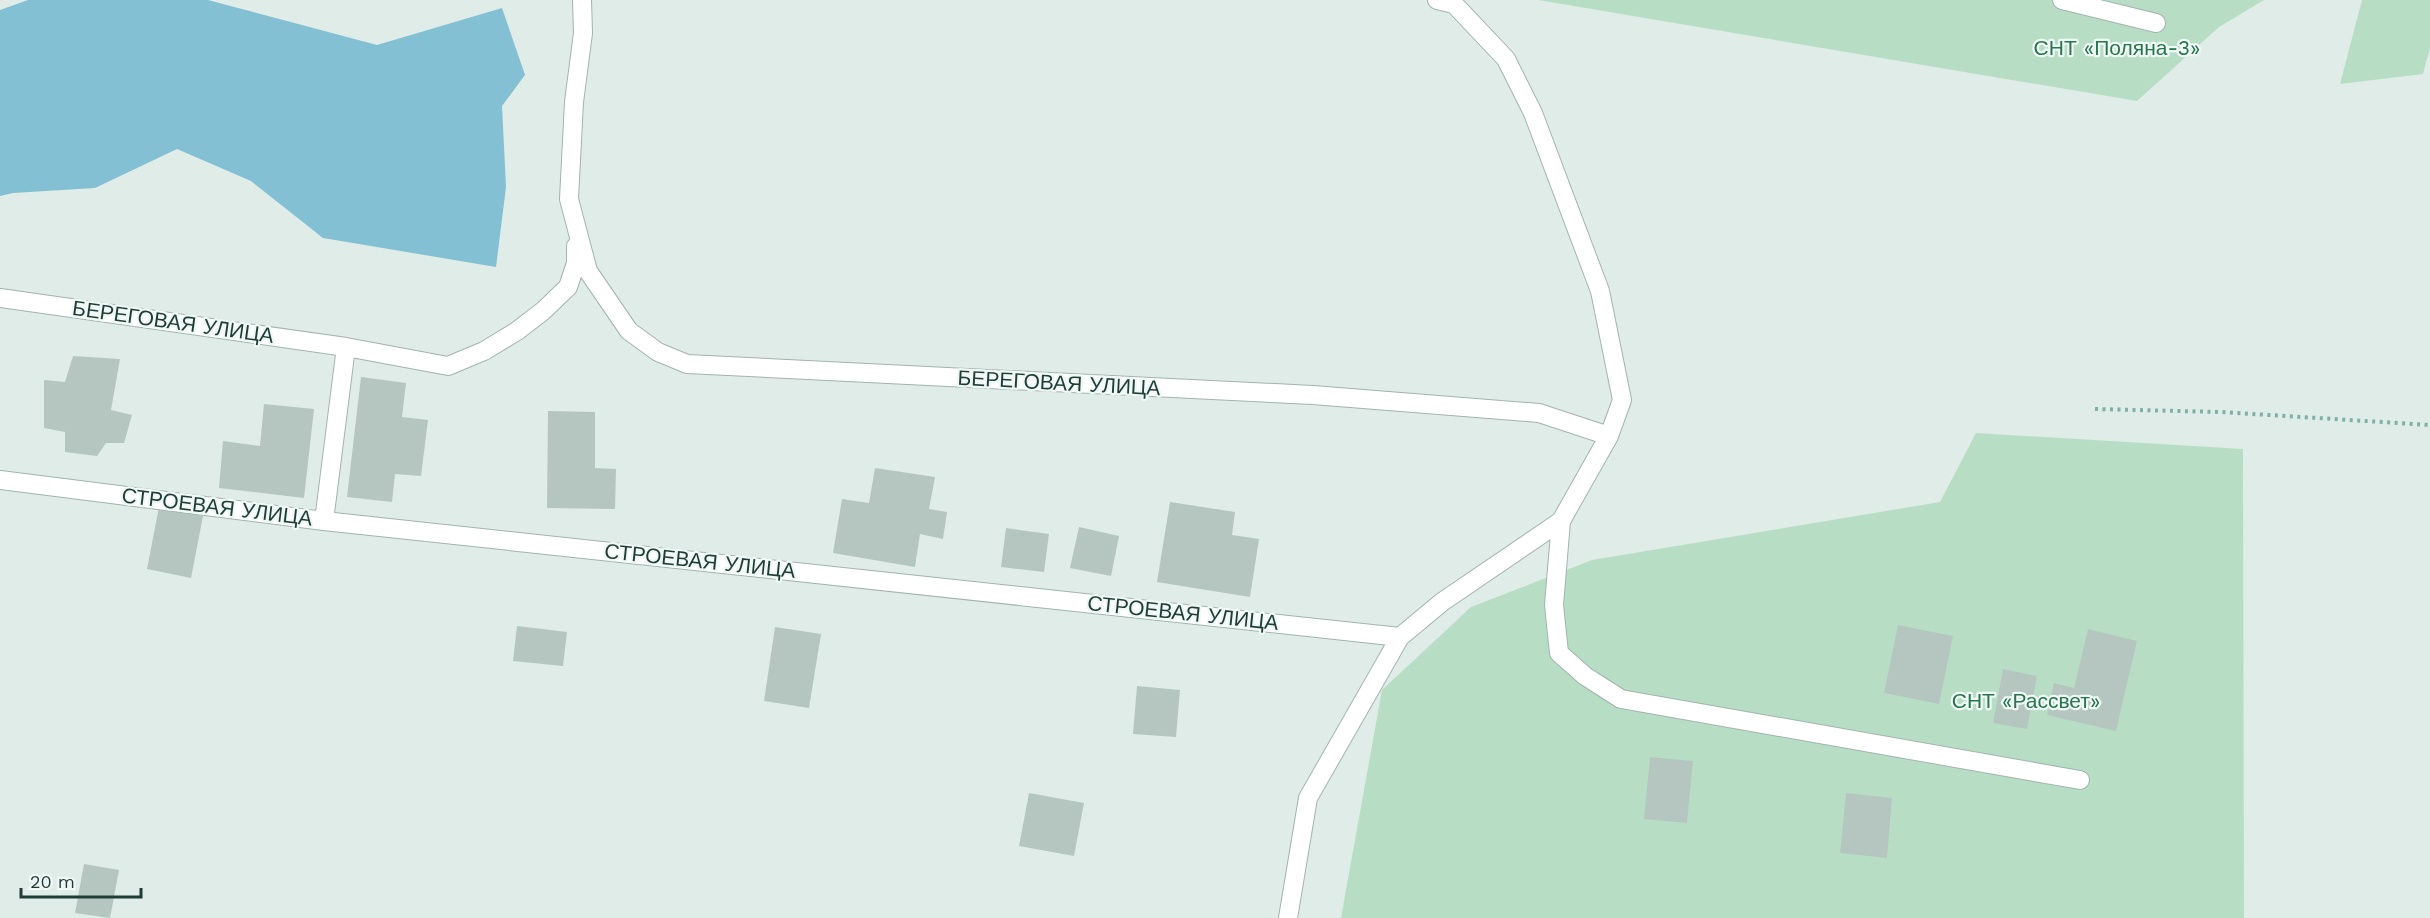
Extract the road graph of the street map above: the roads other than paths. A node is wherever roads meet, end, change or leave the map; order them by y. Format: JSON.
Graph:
{"nodes":[{"id":1,"x":582,"y":0,"type":"edge"},
{"id":2,"x":1437,"y":0,"type":"edge"},
{"id":3,"x":2062,"y":0,"type":"edge"},
{"id":4,"x":2156,"y":23,"type":"dead end"},
{"id":5,"x":576,"y":229,"type":"junction"},
{"id":6,"x":0,"y":298,"type":"edge"},
{"id":7,"x":346,"y":347,"type":"junction"},
{"id":8,"x":1609,"y":436,"type":"junction"},
{"id":9,"x":0,"y":480,"type":"edge"},
{"id":10,"x":324,"y":521,"type":"junction"},
{"id":11,"x":1561,"y":521,"type":"junction"},
{"id":12,"x":1400,"y":637,"type":"junction"},
{"id":13,"x":2080,"y":780,"type":"dead end"},
{"id":14,"x":1288,"y":918,"type":"edge"}],
"edges":[{"from":1,"to":5,"type":"street","name":"БЕРЕГОВАЯ УЛИЦА"},
{"from":2,"to":8,"type":"street"},
{"from":3,"to":4,"type":"street"},
{"from":5,"to":7,"type":"street","name":"БЕРЕГОВАЯ УЛИЦА"},
{"from":5,"to":8,"type":"street","name":"БЕРЕГОВАЯ УЛИЦА"},
{"from":6,"to":7,"type":"street","name":"БЕРЕГОВАЯ УЛИЦА"},
{"from":7,"to":10,"type":"street"},
{"from":8,"to":11,"type":"street"},
{"from":9,"to":10,"type":"street","name":"СТРОЕВАЯ УЛИЦА"},
{"from":10,"to":12,"type":"street","name":"СТРОЕВАЯ УЛИЦА"},
{"from":11,"to":12,"type":"street"},
{"from":11,"to":13,"type":"street"},
{"from":12,"to":14,"type":"street"}]}
